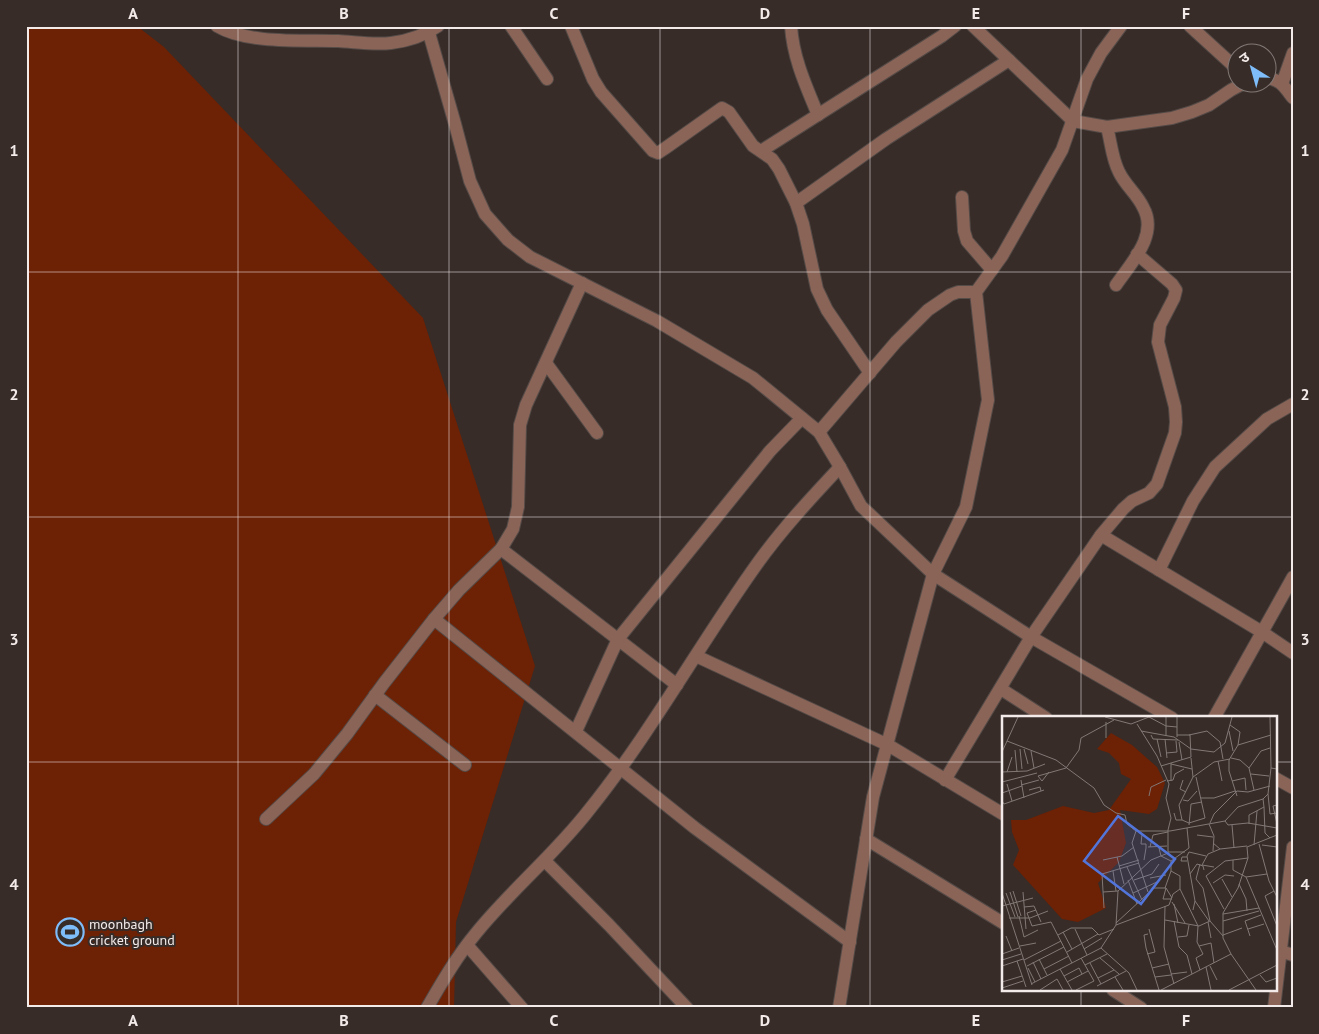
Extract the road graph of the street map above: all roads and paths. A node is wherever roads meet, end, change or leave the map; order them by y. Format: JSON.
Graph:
{"nodes":[{"id":1,"x":216,"y":26,"type":"edge"},
{"id":2,"x":511,"y":26,"type":"edge"},
{"id":3,"x":571,"y":26,"type":"edge"},
{"id":4,"x":790,"y":26,"type":"edge"},
{"id":5,"x":955,"y":26,"type":"edge"},
{"id":6,"x":973,"y":26,"type":"edge"},
{"id":7,"x":1121,"y":26,"type":"edge"},
{"id":8,"x":1190,"y":26,"type":"edge"},
{"id":9,"x":433,"y":30,"type":"edge"},
{"id":10,"x":1293,"y":53,"type":"edge"},
{"id":11,"x":1226,"y":59,"type":"edge"},
{"id":12,"x":1009,"y":60,"type":"junction"},
{"id":13,"x":548,"y":79,"type":"dead end"},
{"id":14,"x":1276,"y":80,"type":"edge"},
{"id":15,"x":1282,"y":84,"type":"junction"},
{"id":16,"x":1228,"y":92,"type":"edge"},
{"id":17,"x":1293,"y":98,"type":"edge"},
{"id":18,"x":818,"y":115,"type":"junction"},
{"id":19,"x":1073,"y":121,"type":"junction"},
{"id":20,"x":1107,"y":128,"type":"junction"},
{"id":21,"x":761,"y":151,"type":"junction"},
{"id":22,"x":962,"y":197,"type":"dead end"},
{"id":23,"x":796,"y":203,"type":"junction"},
{"id":24,"x":1137,"y":254,"type":"junction"},
{"id":25,"x":992,"y":270,"type":"junction"},
{"id":26,"x":582,"y":283,"type":"junction"},
{"id":27,"x":1116,"y":285,"type":"dead end"},
{"id":28,"x":976,"y":292,"type":"junction"},
{"id":29,"x":546,"y":363,"type":"junction"},
{"id":30,"x":870,"y":373,"type":"junction"},
{"id":31,"x":1293,"y":404,"type":"edge"},
{"id":32,"x":802,"y":418,"type":"junction"},
{"id":33,"x":820,"y":432,"type":"junction"},
{"id":34,"x":596,"y":433,"type":"dead end"},
{"id":35,"x":840,"y":467,"type":"junction"},
{"id":36,"x":1101,"y":535,"type":"junction"},
{"id":37,"x":501,"y":549,"type":"junction"},
{"id":38,"x":1159,"y":570,"type":"junction"},
{"id":39,"x":933,"y":574,"type":"junction"},
{"id":40,"x":1293,"y":577,"type":"edge"},
{"id":41,"x":434,"y":619,"type":"junction"},
{"id":42,"x":1262,"y":632,"type":"junction"},
{"id":43,"x":1031,"y":637,"type":"junction"},
{"id":44,"x":618,"y":639,"type":"junction"},
{"id":45,"x":1293,"y":653,"type":"edge"},
{"id":46,"x":696,"y":656,"type":"junction"},
{"id":47,"x":677,"y":685,"type":"junction"},
{"id":48,"x":1001,"y":689,"type":"junction"},
{"id":49,"x":375,"y":695,"type":"junction"},
{"id":50,"x":1043,"y":716,"type":"edge"},
{"id":51,"x":1169,"y":716,"type":"edge"},
{"id":52,"x":1215,"y":716,"type":"edge"},
{"id":53,"x":576,"y":732,"type":"junction"},
{"id":54,"x":888,"y":745,"type":"junction"},
{"id":55,"x":465,"y":765,"type":"dead end"},
{"id":56,"x":621,"y":768,"type":"junction"},
{"id":57,"x":1276,"y":779,"type":"edge"},
{"id":58,"x":946,"y":780,"type":"junction"},
{"id":59,"x":1293,"y":788,"type":"edge"},
{"id":60,"x":1002,"y":813,"type":"edge"},
{"id":61,"x":266,"y":819,"type":"dead end"},
{"id":62,"x":866,"y":839,"type":"junction"},
{"id":63,"x":1293,"y":847,"type":"edge"},
{"id":64,"x":545,"y":861,"type":"junction"},
{"id":65,"x":1002,"y":922,"type":"edge"},
{"id":66,"x":850,"y":942,"type":"junction"},
{"id":67,"x":468,"y":944,"type":"junction"},
{"id":68,"x":1287,"y":953,"type":"edge"},
{"id":69,"x":1276,"y":975,"type":"edge"},
{"id":70,"x":1116,"y":992,"type":"edge"},
{"id":71,"x":1275,"y":992,"type":"edge"},
{"id":72,"x":427,"y":1008,"type":"edge"},
{"id":73,"x":522,"y":1008,"type":"edge"},
{"id":74,"x":687,"y":1008,"type":"edge"},
{"id":75,"x":839,"y":1008,"type":"edge"},
{"id":76,"x":1141,"y":1008,"type":"edge"},
{"id":77,"x":1274,"y":1008,"type":"edge"}],
"edges":[{"from":1,"to":9,"type":"street"},
{"from":2,"to":13,"type":"street"},
{"from":3,"to":21,"type":"street"},
{"from":4,"to":18,"type":"street"},
{"from":5,"to":18,"type":"street"},
{"from":6,"to":12,"type":"street"},
{"from":7,"to":19,"type":"street"},
{"from":8,"to":11,"type":"street"},
{"from":9,"to":26,"type":"street"},
{"from":10,"to":15,"type":"street"},
{"from":12,"to":19,"type":"street"},
{"from":12,"to":23,"type":"street"},
{"from":14,"to":15,"type":"street"},
{"from":15,"to":17,"type":"street"},
{"from":16,"to":20,"type":"street"},
{"from":18,"to":21,"type":"street"},
{"from":19,"to":20,"type":"street"},
{"from":19,"to":25,"type":"street"},
{"from":20,"to":24,"type":"street"},
{"from":21,"to":23,"type":"street"},
{"from":22,"to":25,"type":"street"},
{"from":23,"to":30,"type":"street"},
{"from":24,"to":27,"type":"street"},
{"from":24,"to":36,"type":"street"},
{"from":25,"to":28,"type":"street"},
{"from":26,"to":29,"type":"street"},
{"from":26,"to":32,"type":"street"},
{"from":28,"to":30,"type":"street"},
{"from":28,"to":39,"type":"street"},
{"from":29,"to":34,"type":"street"},
{"from":29,"to":37,"type":"street"},
{"from":30,"to":33,"type":"street"},
{"from":31,"to":38,"type":"street"},
{"from":32,"to":33,"type":"street"},
{"from":32,"to":44,"type":"street"},
{"from":33,"to":35,"type":"street"},
{"from":35,"to":39,"type":"street"},
{"from":35,"to":46,"type":"street"},
{"from":36,"to":38,"type":"street"},
{"from":36,"to":43,"type":"street"},
{"from":37,"to":41,"type":"street"},
{"from":37,"to":44,"type":"street"},
{"from":38,"to":42,"type":"street"},
{"from":39,"to":43,"type":"street"},
{"from":39,"to":54,"type":"street"},
{"from":40,"to":42,"type":"street"},
{"from":41,"to":49,"type":"street"},
{"from":41,"to":53,"type":"street"},
{"from":42,"to":45,"type":"street"},
{"from":42,"to":52,"type":"street"},
{"from":43,"to":48,"type":"street"},
{"from":43,"to":51,"type":"street"},
{"from":44,"to":47,"type":"street"},
{"from":44,"to":53,"type":"street"},
{"from":46,"to":47,"type":"street"},
{"from":46,"to":54,"type":"street"},
{"from":47,"to":56,"type":"street"},
{"from":48,"to":50,"type":"street"},
{"from":48,"to":58,"type":"street"},
{"from":49,"to":55,"type":"street"},
{"from":49,"to":61,"type":"street"},
{"from":53,"to":56,"type":"street"},
{"from":54,"to":58,"type":"street"},
{"from":54,"to":62,"type":"street"},
{"from":56,"to":64,"type":"street"},
{"from":56,"to":66,"type":"street"},
{"from":57,"to":59,"type":"street"},
{"from":58,"to":60,"type":"street"},
{"from":62,"to":65,"type":"street"},
{"from":62,"to":66,"type":"street"},
{"from":63,"to":68,"type":"street"},
{"from":64,"to":67,"type":"street"},
{"from":64,"to":74,"type":"street"},
{"from":66,"to":75,"type":"street"},
{"from":67,"to":72,"type":"street"},
{"from":67,"to":73,"type":"street"},
{"from":68,"to":69,"type":"street"},
{"from":70,"to":76,"type":"street"},
{"from":71,"to":77,"type":"street"}]}
